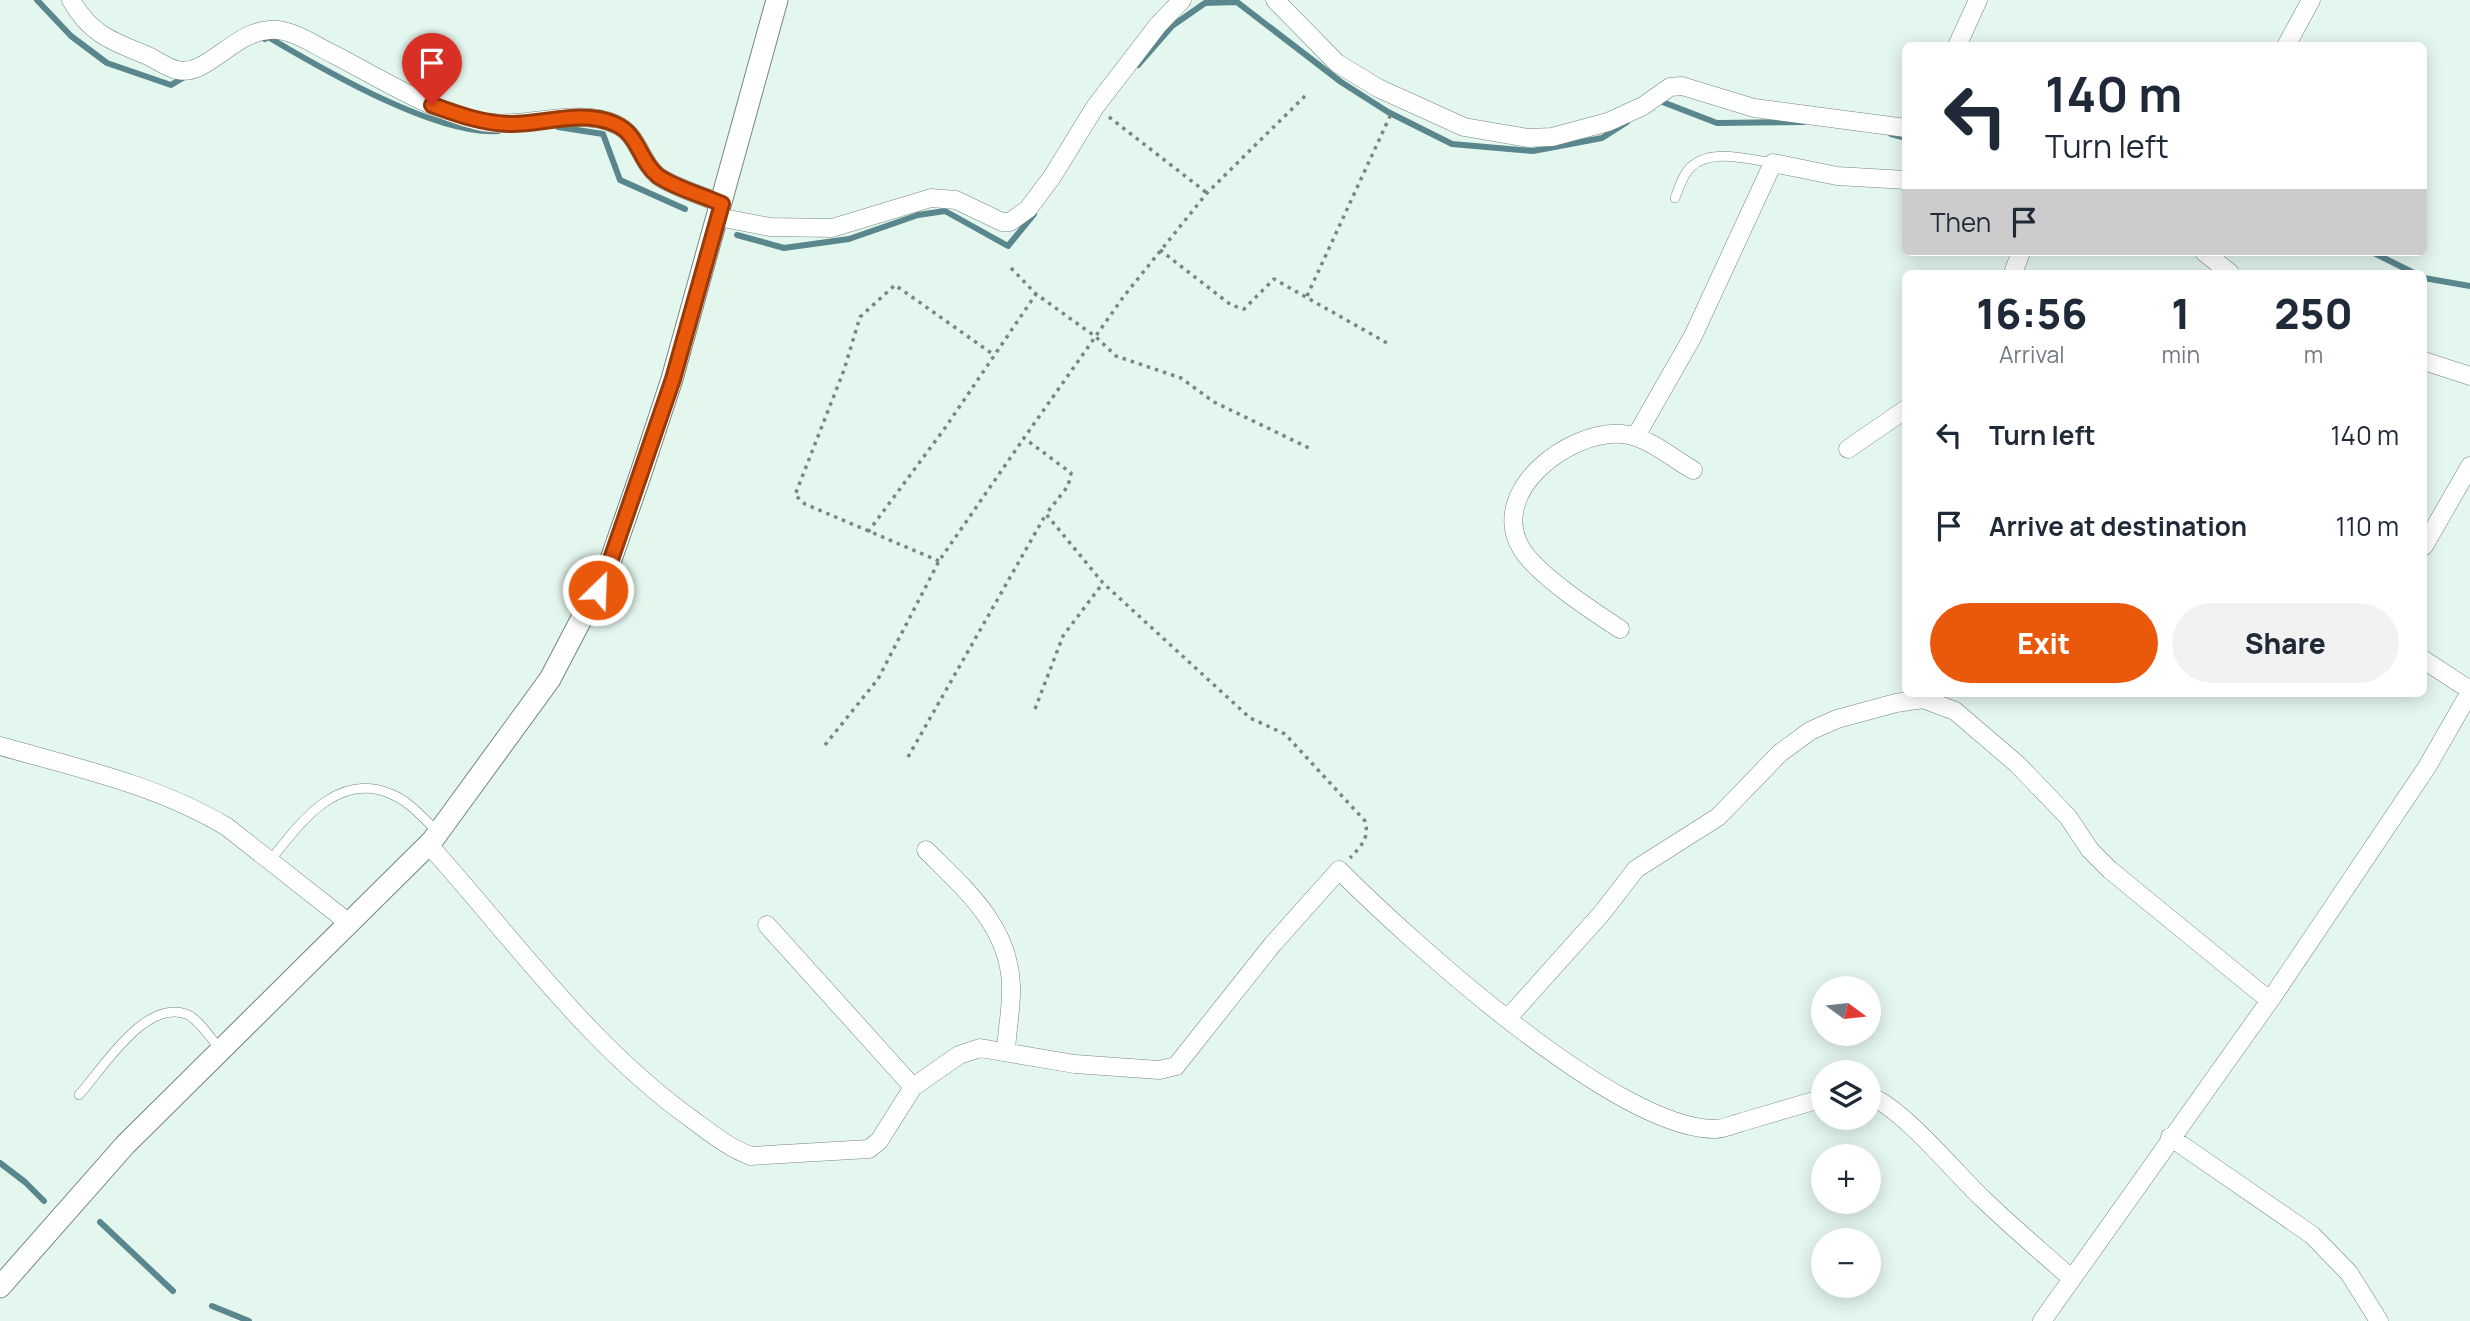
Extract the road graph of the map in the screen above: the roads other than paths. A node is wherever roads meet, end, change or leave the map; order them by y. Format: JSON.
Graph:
{"nodes":[{"id":1,"x":71,"y":0,"type":"edge"},
{"id":2,"x":778,"y":0,"type":"edge"},
{"id":3,"x":1182,"y":0,"type":"edge"},
{"id":4,"x":1275,"y":0,"type":"edge"},
{"id":5,"x":1978,"y":0,"type":"edge"},
{"id":6,"x":2311,"y":0,"type":"edge"},
{"id":7,"x":1959,"y":42,"type":"edge"},
{"id":8,"x":2288,"y":42,"type":"edge"},
{"id":9,"x":1902,"y":127,"type":"edge"},
{"id":10,"x":1773,"y":163,"type":"junction"},
{"id":11,"x":1902,"y":180,"type":"edge"},
{"id":12,"x":1675,"y":198,"type":"dead end"},
{"id":13,"x":720,"y":210,"type":"junction"},
{"id":14,"x":2209,"y":256,"type":"edge"},
{"id":15,"x":2226,"y":270,"type":"edge"},
{"id":16,"x":2427,"y":362,"type":"edge"},
{"id":17,"x":2470,"y":376,"type":"edge"},
{"id":18,"x":1902,"y":411,"type":"edge"},
{"id":19,"x":1636,"y":436,"type":"junction"},
{"id":20,"x":1848,"y":449,"type":"dead end"},
{"id":21,"x":2470,"y":466,"type":"edge"},
{"id":22,"x":1693,"y":470,"type":"dead end"},
{"id":23,"x":2427,"y":541,"type":"edge"},
{"id":24,"x":1620,"y":629,"type":"dead end"},
{"id":25,"x":2427,"y":662,"type":"edge"},
{"id":26,"x":2470,"y":691,"type":"edge"},
{"id":27,"x":0,"y":746,"type":"edge"},
{"id":28,"x":433,"y":838,"type":"junction"},
{"id":29,"x":926,"y":850,"type":"dead end"},
{"id":30,"x":269,"y":862,"type":"junction"},
{"id":31,"x":349,"y":923,"type":"junction"},
{"id":32,"x":767,"y":925,"type":"dead end"},
{"id":33,"x":2269,"y":1000,"type":"junction"},
{"id":34,"x":1508,"y":1017,"type":"junction"},
{"id":35,"x":222,"y":1050,"type":"junction"},
{"id":36,"x":1006,"y":1051,"type":"junction"},
{"id":37,"x":913,"y":1087,"type":"junction"},
{"id":38,"x":79,"y":1095,"type":"dead end"},
{"id":39,"x":1881,"y":1100,"type":"edge"},
{"id":40,"x":1811,"y":1102,"type":"edge"},
{"id":41,"x":2171,"y":1137,"type":"junction"},
{"id":42,"x":2072,"y":1279,"type":"junction"},
{"id":43,"x":0,"y":1287,"type":"edge"},
{"id":44,"x":2042,"y":1321,"type":"edge"},
{"id":45,"x":2379,"y":1321,"type":"edge"}],
"edges":[{"from":1,"to":13,"type":"street"},
{"from":2,"to":13,"type":"street"},
{"from":3,"to":13,"type":"street"},
{"from":4,"to":9,"type":"street"},
{"from":5,"to":7,"type":"street"},
{"from":6,"to":8,"type":"street"},
{"from":10,"to":11,"type":"street"},
{"from":10,"to":12,"type":"lane"},
{"from":10,"to":19,"type":"street"},
{"from":13,"to":28,"type":"street"},
{"from":14,"to":15,"type":"street"},
{"from":16,"to":17,"type":"street"},
{"from":18,"to":20,"type":"street"},
{"from":19,"to":22,"type":"street"},
{"from":19,"to":24,"type":"street"},
{"from":21,"to":23,"type":"street"},
{"from":25,"to":26,"type":"street"},
{"from":26,"to":33,"type":"street"},
{"from":27,"to":30,"type":"street"},
{"from":28,"to":30,"type":"lane"},
{"from":28,"to":31,"type":"street"},
{"from":28,"to":37,"type":"street"},
{"from":29,"to":36,"type":"street"},
{"from":30,"to":31,"type":"street"},
{"from":31,"to":35,"type":"street"},
{"from":32,"to":37,"type":"street"},
{"from":33,"to":34,"type":"street"},
{"from":33,"to":41,"type":"street"},
{"from":34,"to":36,"type":"street"},
{"from":34,"to":40,"type":"street"},
{"from":35,"to":38,"type":"lane"},
{"from":35,"to":43,"type":"street"},
{"from":36,"to":37,"type":"street"},
{"from":39,"to":42,"type":"street"},
{"from":41,"to":42,"type":"street"},
{"from":41,"to":45,"type":"street"},
{"from":42,"to":44,"type":"street"}]}
